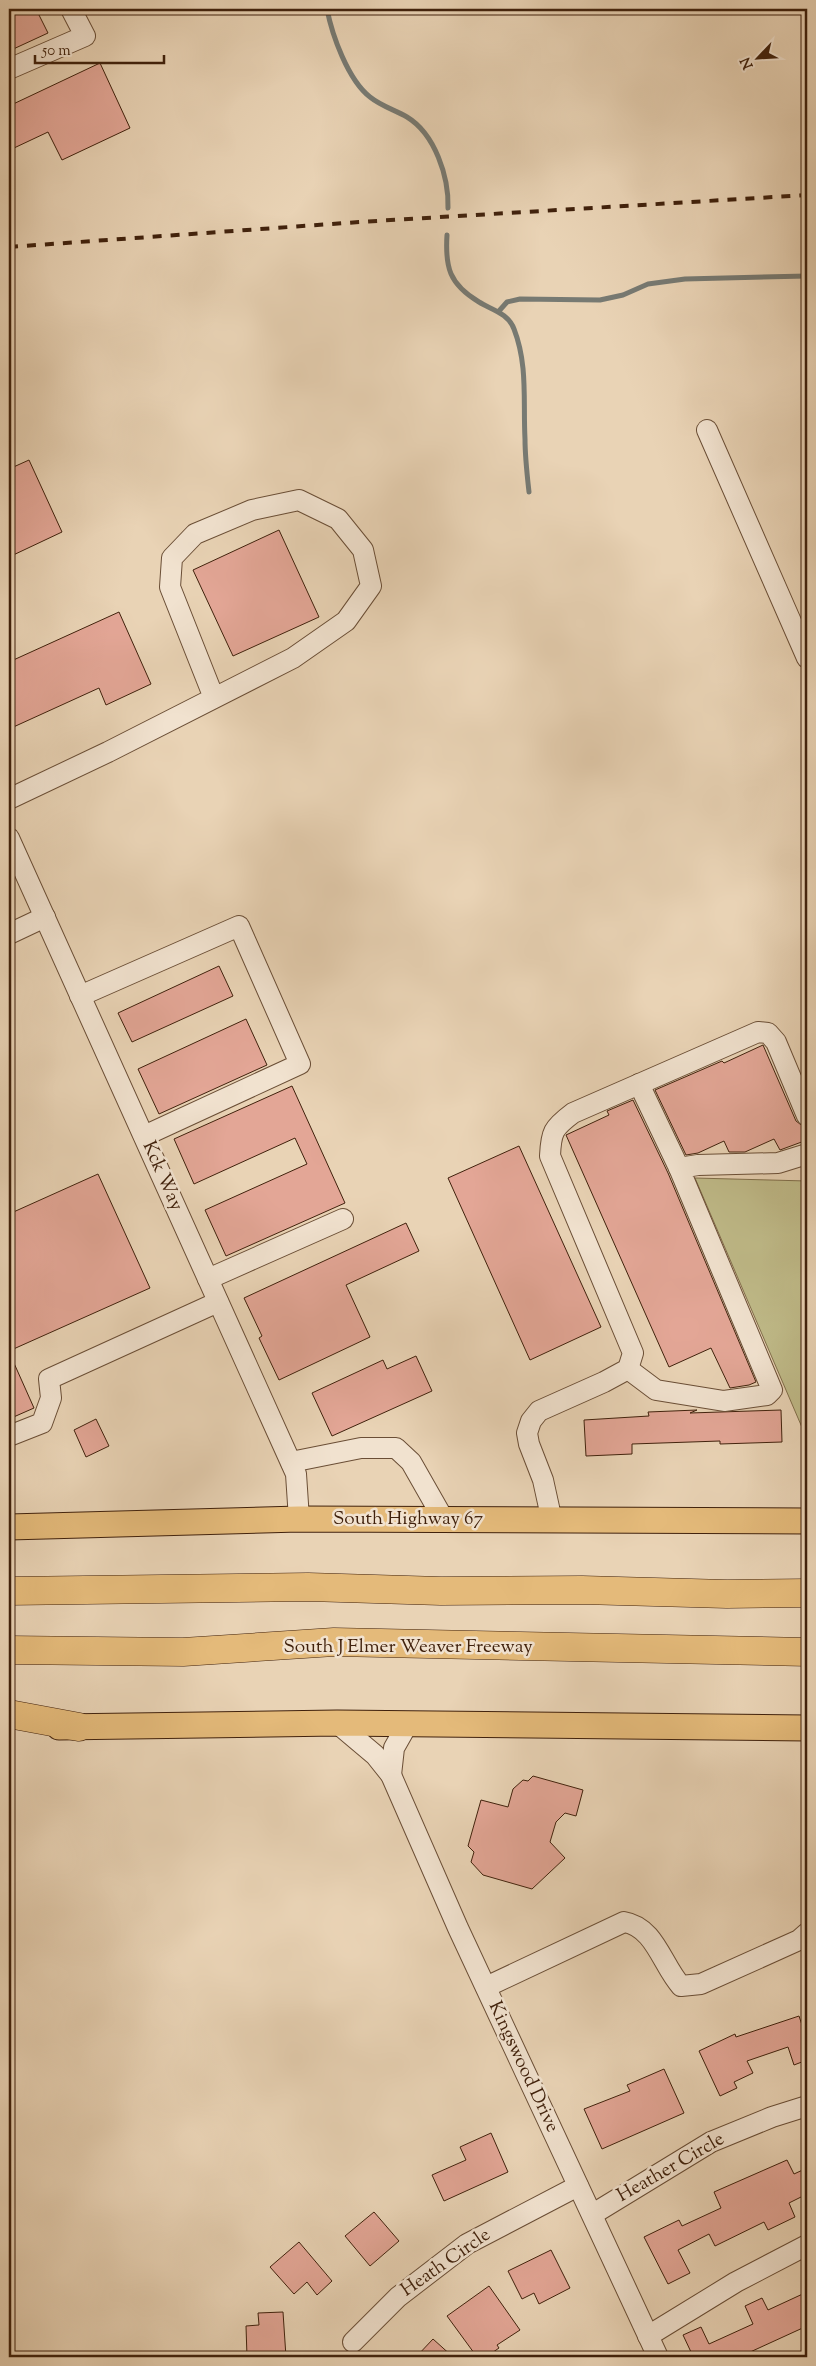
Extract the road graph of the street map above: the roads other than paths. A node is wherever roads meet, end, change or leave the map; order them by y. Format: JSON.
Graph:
{"nodes":[{"id":1,"x":71,"y":9,"type":"edge"},
{"id":2,"x":9,"y":69,"type":"edge"},
{"id":3,"x":707,"y":430,"type":"dead end"},
{"id":4,"x":807,"y":658,"type":"edge"},
{"id":5,"x":214,"y":698,"type":"junction"},
{"id":6,"x":9,"y":800,"type":"edge"},
{"id":7,"x":9,"y":838,"type":"edge"},
{"id":8,"x":14,"y":865,"type":"edge"},
{"id":9,"x":45,"y":917,"type":"junction"},
{"id":10,"x":9,"y":934,"type":"edge"},
{"id":11,"x":80,"y":996,"type":"junction"},
{"id":12,"x":638,"y":1084,"type":"junction"},
{"id":13,"x":807,"y":1116,"type":"edge"},
{"id":14,"x":144,"y":1136,"type":"junction"},
{"id":15,"x":807,"y":1154,"type":"edge"},
{"id":16,"x":679,"y":1168,"type":"junction"},
{"id":17,"x":343,"y":1219,"type":"dead end"},
{"id":18,"x":208,"y":1279,"type":"junction"},
{"id":19,"x":218,"y":1302,"type":"junction"},
{"id":20,"x":628,"y":1369,"type":"junction"},
{"id":21,"x":9,"y":1436,"type":"edge"},
{"id":22,"x":291,"y":1462,"type":"junction"},
{"id":23,"x":299,"y":1519,"type":"junction"},
{"id":24,"x":444,"y":1520,"type":"junction"},
{"id":25,"x":552,"y":1520,"type":"junction"},
{"id":26,"x":807,"y":1521,"type":"edge"},
{"id":27,"x":9,"y":1527,"type":"edge"},
{"id":28,"x":9,"y":1591,"type":"edge"},
{"id":29,"x":807,"y":1594,"type":"edge"},
{"id":30,"x":9,"y":1650,"type":"edge"},
{"id":31,"x":807,"y":1652,"type":"edge"},
{"id":32,"x":9,"y":1714,"type":"edge"},
{"id":33,"x":337,"y":1723,"type":"junction"},
{"id":34,"x":407,"y":1725,"type":"junction"},
{"id":35,"x":9,"y":1726,"type":"edge"},
{"id":36,"x":79,"y":1727,"type":"junction"},
{"id":37,"x":807,"y":1728,"type":"edge"},
{"id":38,"x":391,"y":1775,"type":"junction"},
{"id":39,"x":807,"y":1933,"type":"edge"},
{"id":40,"x":486,"y":1987,"type":"junction"},
{"id":41,"x":807,"y":2106,"type":"edge"},
{"id":42,"x":578,"y":2186,"type":"junction"},
{"id":43,"x":593,"y":2214,"type":"junction"},
{"id":44,"x":807,"y":2245,"type":"edge"},
{"id":45,"x":648,"y":2336,"type":"junction"},
{"id":46,"x":353,"y":2342,"type":"dead end"},
{"id":47,"x":658,"y":2357,"type":"edge"}],
"edges":[{"from":1,"to":2,"type":"street"},
{"from":3,"to":4,"type":"street"},
{"from":5,"to":5,"type":"street"},
{"from":5,"to":6,"type":"street"},
{"from":7,"to":8,"type":"street","name":"Kck Way"},
{"from":8,"to":9,"type":"street","name":"Kck Way"},
{"from":9,"to":10,"type":"street"},
{"from":9,"to":11,"type":"street","name":"Kck Way"},
{"from":11,"to":14,"type":"street","name":"Kck Way"},
{"from":11,"to":14,"type":"street"},
{"from":12,"to":13,"type":"street"},
{"from":12,"to":16,"type":"street"},
{"from":12,"to":20,"type":"street"},
{"from":14,"to":18,"type":"street","name":"Kck Way"},
{"from":15,"to":16,"type":"street"},
{"from":16,"to":20,"type":"street"},
{"from":17,"to":18,"type":"street"},
{"from":18,"to":19,"type":"street","name":"Kck Way"},
{"from":19,"to":21,"type":"street"},
{"from":19,"to":22,"type":"street","name":"Kck Way"},
{"from":20,"to":25,"type":"street"},
{"from":22,"to":23,"type":"street","name":"Kck Way"},
{"from":22,"to":24,"type":"street"},
{"from":23,"to":24,"type":"main road","name":"South Highway 67"},
{"from":23,"to":27,"type":"main road","name":"South Highway 67"},
{"from":24,"to":25,"type":"main road","name":"South Highway 67"},
{"from":25,"to":26,"type":"main road","name":"South Highway 67"},
{"from":28,"to":29,"type":"highway"},
{"from":30,"to":31,"type":"highway","name":"South J Elmer Weaver Freeway"},
{"from":32,"to":36,"type":"highway"},
{"from":33,"to":34,"type":"main road"},
{"from":33,"to":36,"type":"main road"},
{"from":33,"to":38,"type":"street","name":"Kingswood Drive"},
{"from":34,"to":37,"type":"main road"},
{"from":34,"to":38,"type":"street"},
{"from":35,"to":36,"type":"main road"},
{"from":38,"to":40,"type":"street","name":"Kingswood Drive"},
{"from":39,"to":40,"type":"street"},
{"from":40,"to":42,"type":"street","name":"Kingswood Drive"},
{"from":41,"to":43,"type":"street","name":"Heather Circle"},
{"from":42,"to":43,"type":"street","name":"Kingswood Drive"},
{"from":42,"to":46,"type":"street","name":"Heath Circle"},
{"from":43,"to":45,"type":"street","name":"Kingswood Drive"},
{"from":44,"to":45,"type":"street"},
{"from":45,"to":47,"type":"street","name":"Kingswood Drive"}]}
